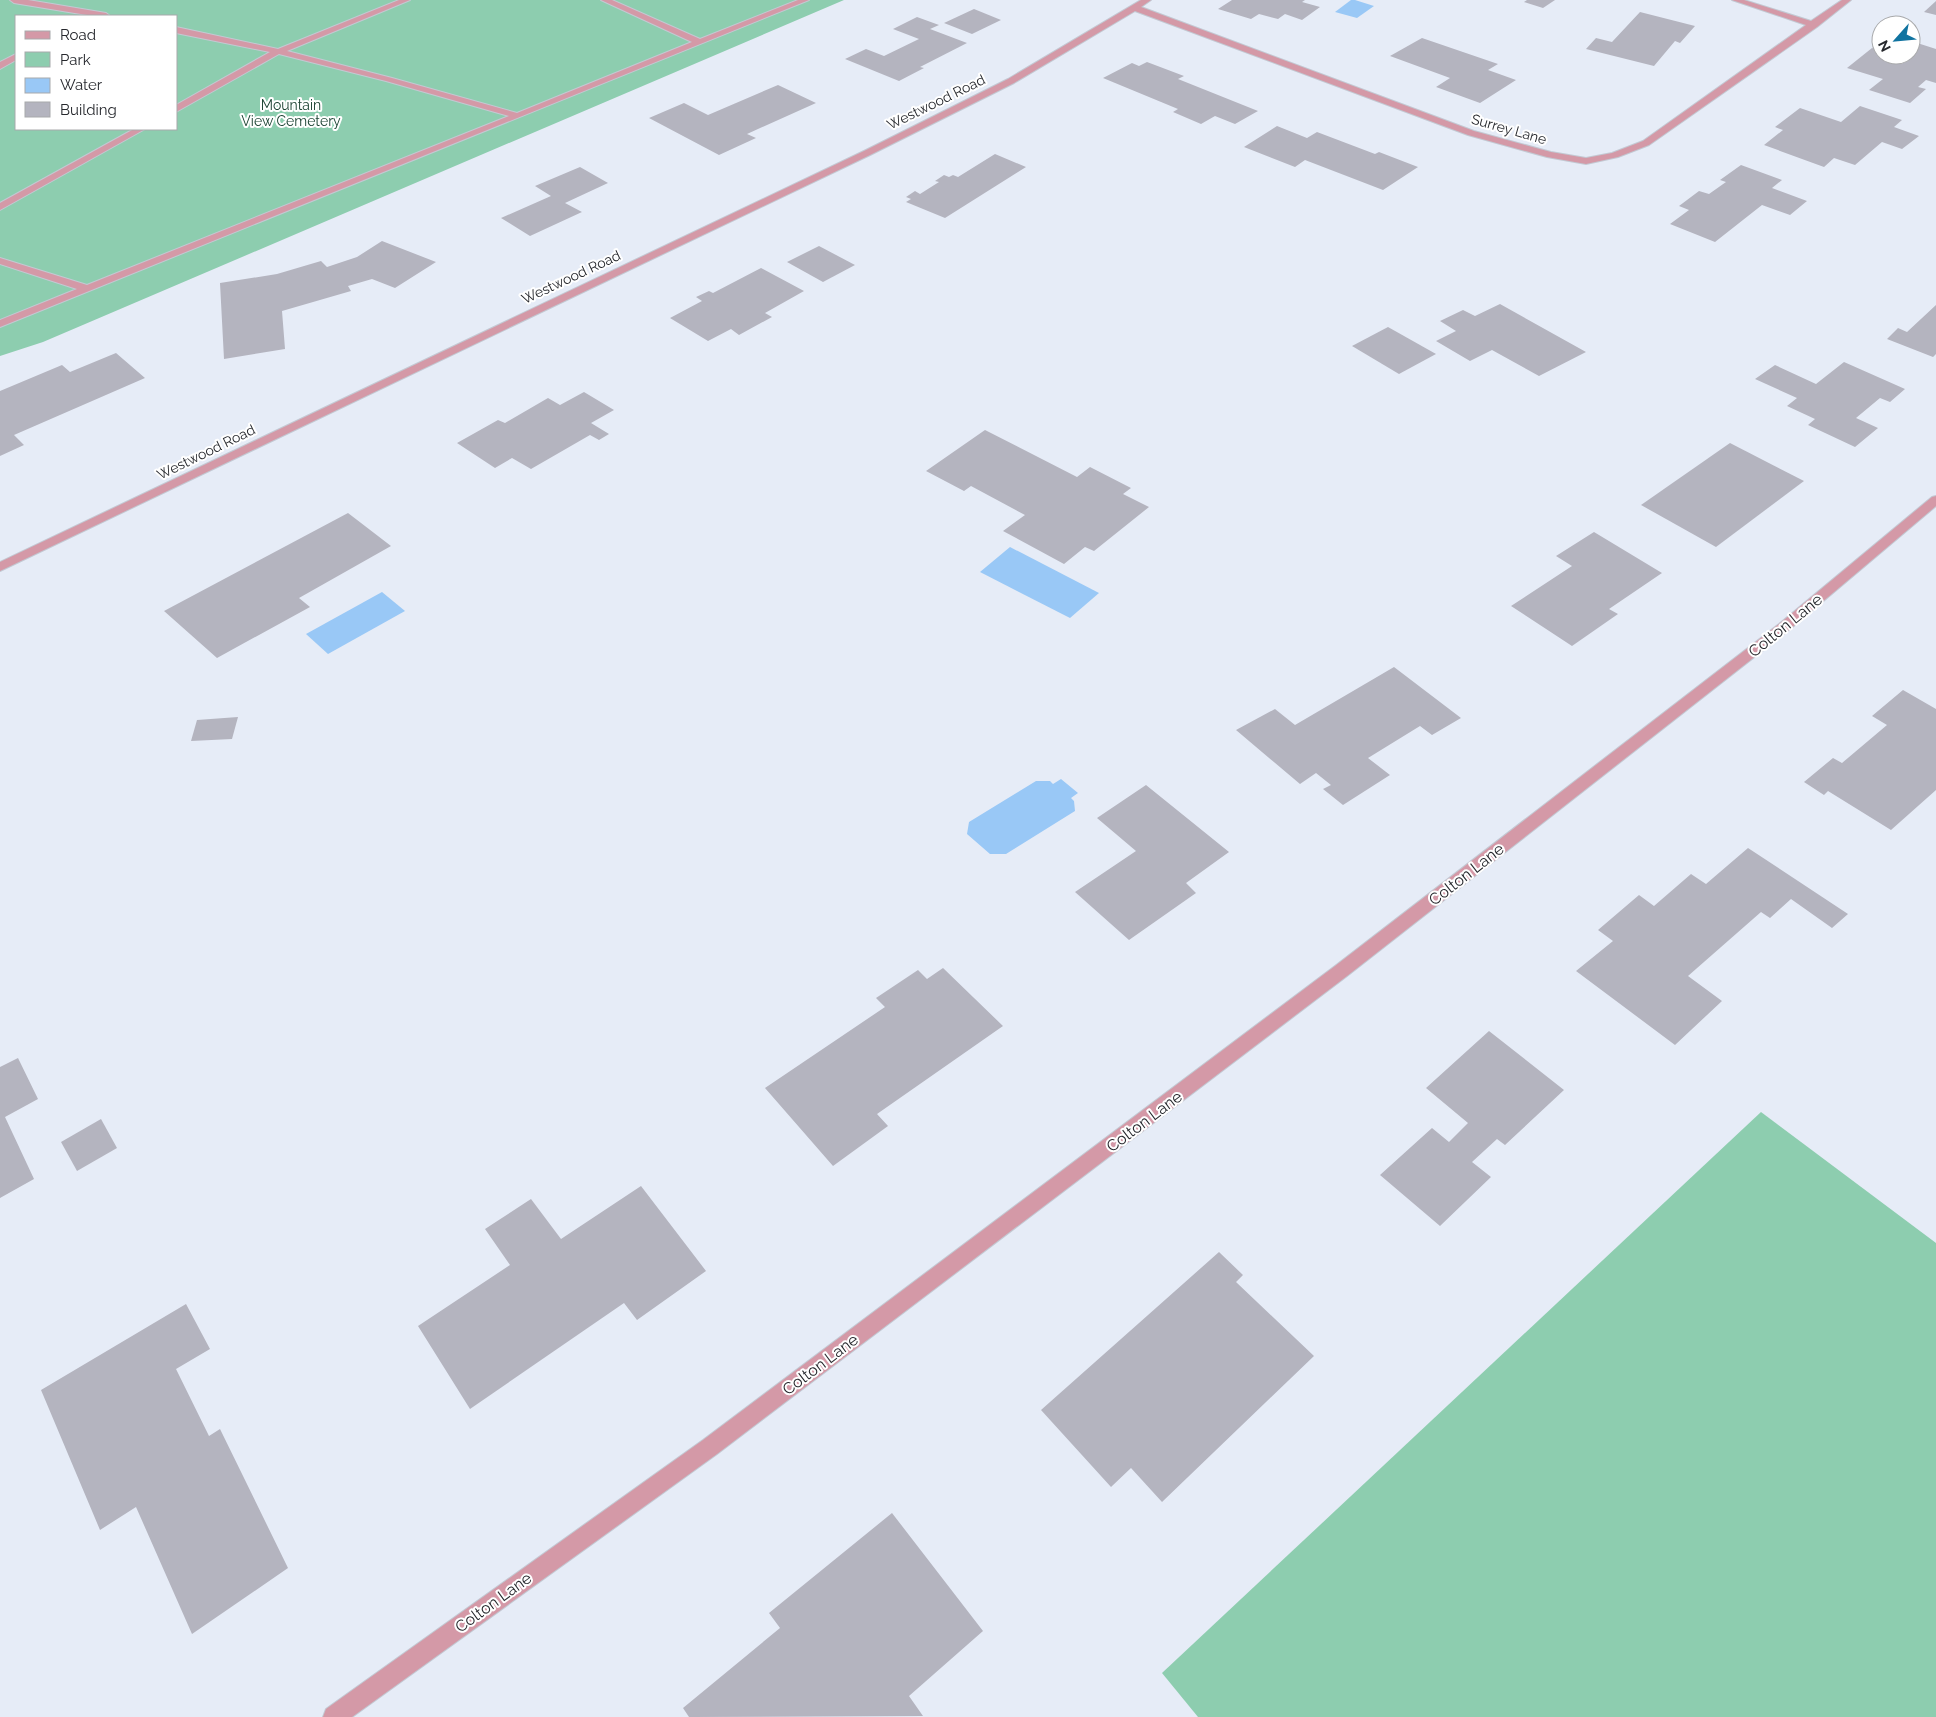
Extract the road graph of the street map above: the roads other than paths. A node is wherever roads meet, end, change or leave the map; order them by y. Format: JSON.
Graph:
{"nodes":[{"id":1,"x":14,"y":0,"type":"edge"},
{"id":2,"x":406,"y":0,"type":"edge"},
{"id":3,"x":605,"y":0,"type":"edge"},
{"id":4,"x":805,"y":0,"type":"edge"},
{"id":5,"x":1148,"y":0,"type":"edge"},
{"id":6,"x":1736,"y":0,"type":"edge"},
{"id":7,"x":1847,"y":0,"type":"edge"},
{"id":8,"x":1135,"y":8,"type":"junction"},
{"id":9,"x":87,"y":15,"type":"edge"},
{"id":10,"x":1814,"y":25,"type":"junction"},
{"id":11,"x":178,"y":30,"type":"edge"},
{"id":12,"x":700,"y":42,"type":"junction"},
{"id":13,"x":277,"y":52,"type":"junction"},
{"id":14,"x":15,"y":58,"type":"edge"},
{"id":15,"x":0,"y":66,"type":"edge"},
{"id":16,"x":178,"y":107,"type":"edge"},
{"id":17,"x":515,"y":115,"type":"junction"},
{"id":18,"x":138,"y":130,"type":"edge"},
{"id":19,"x":0,"y":207,"type":"edge"},
{"id":20,"x":0,"y":261,"type":"edge"},
{"id":21,"x":87,"y":289,"type":"junction"},
{"id":22,"x":0,"y":324,"type":"edge"},
{"id":23,"x":1936,"y":500,"type":"edge"},
{"id":24,"x":0,"y":567,"type":"edge"},
{"id":25,"x":334,"y":1717,"type":"edge"}],
"edges":[{"from":1,"to":9,"type":"street"},
{"from":2,"to":13,"type":"street"},
{"from":3,"to":12,"type":"street"},
{"from":4,"to":12,"type":"street"},
{"from":5,"to":8,"type":"street","name":"Westwood Road"},
{"from":6,"to":10,"type":"street"},
{"from":7,"to":10,"type":"street","name":"Surrey Lane"},
{"from":8,"to":10,"type":"street","name":"Surrey Lane"},
{"from":8,"to":24,"type":"street","name":"Westwood Road"},
{"from":11,"to":13,"type":"street"},
{"from":12,"to":17,"type":"street"},
{"from":13,"to":16,"type":"street"},
{"from":13,"to":17,"type":"street"},
{"from":14,"to":15,"type":"street"},
{"from":17,"to":21,"type":"street"},
{"from":18,"to":19,"type":"street"},
{"from":20,"to":21,"type":"street"},
{"from":21,"to":22,"type":"street"},
{"from":23,"to":25,"type":"street","name":"Colton Lane"}]}
